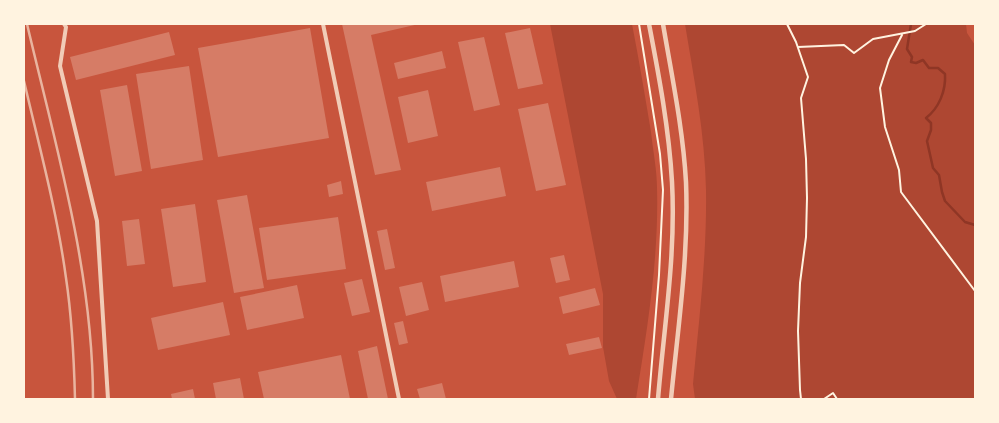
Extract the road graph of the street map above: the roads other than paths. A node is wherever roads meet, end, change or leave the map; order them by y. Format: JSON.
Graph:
{"nodes":[{"id":1,"x":64,"y":24,"type":"edge"},
{"id":2,"x":323,"y":24,"type":"edge"},
{"id":3,"x":649,"y":24,"type":"edge"},
{"id":4,"x":663,"y":24,"type":"edge"},
{"id":5,"x":108,"y":399,"type":"edge"},
{"id":6,"x":399,"y":399,"type":"edge"},
{"id":7,"x":658,"y":399,"type":"edge"},
{"id":8,"x":671,"y":399,"type":"edge"}],
"edges":[{"from":1,"to":5,"type":"street"},
{"from":2,"to":6,"type":"street"},
{"from":3,"to":7,"type":"street"},
{"from":4,"to":8,"type":"street"}]}
